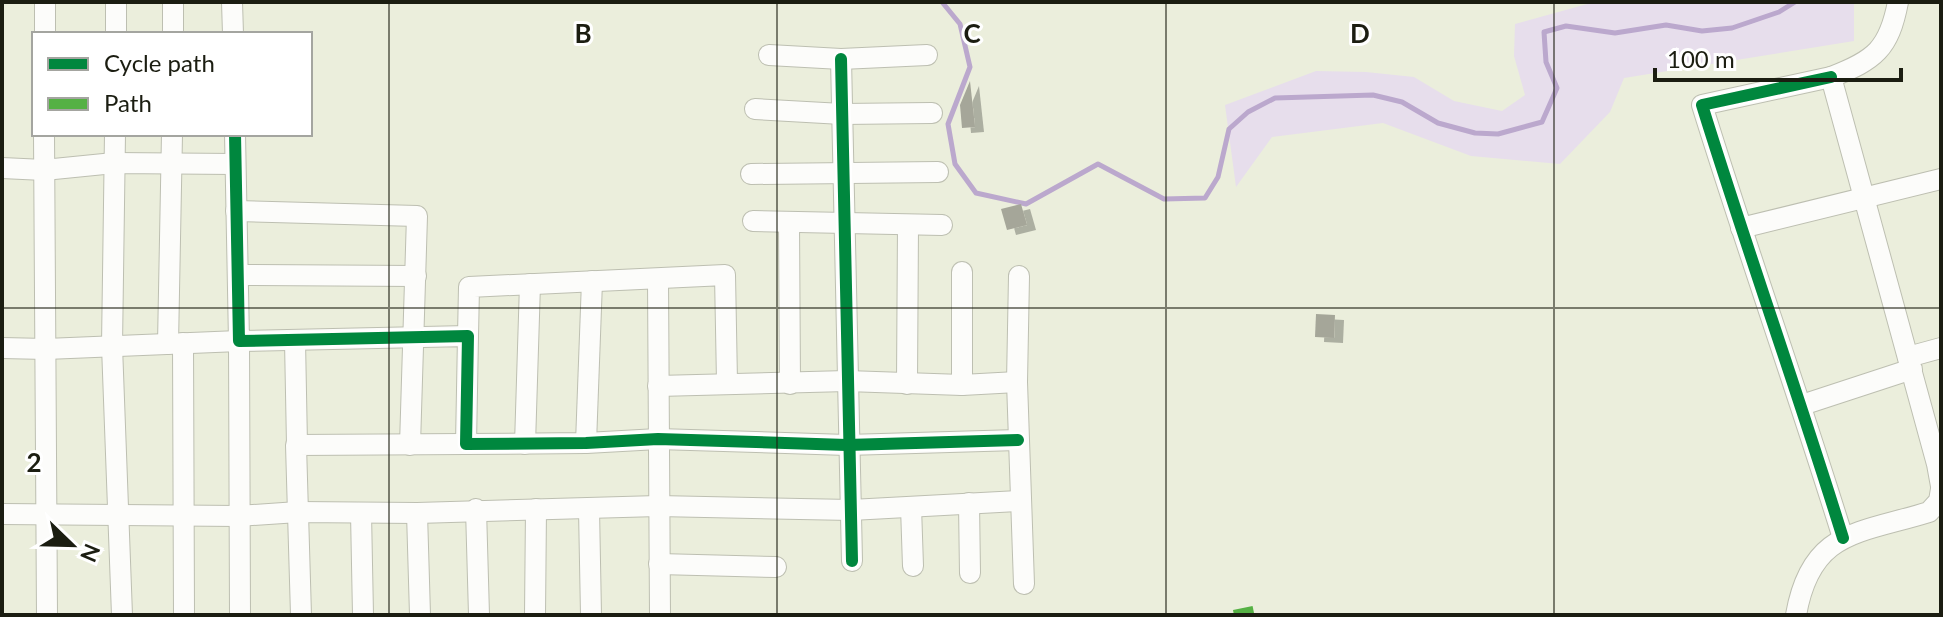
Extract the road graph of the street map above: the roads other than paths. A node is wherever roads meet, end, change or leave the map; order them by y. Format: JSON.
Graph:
{"nodes":[{"id":1,"x":45,"y":2,"type":"edge"},
{"id":2,"x":116,"y":2,"type":"edge"},
{"id":3,"x":173,"y":2,"type":"edge"},
{"id":4,"x":232,"y":2,"type":"edge"},
{"id":5,"x":1898,"y":2,"type":"edge"},
{"id":6,"x":45,"y":32,"type":"edge"},
{"id":7,"x":116,"y":32,"type":"edge"},
{"id":8,"x":173,"y":32,"type":"edge"},
{"id":9,"x":233,"y":32,"type":"edge"},
{"id":10,"x":769,"y":55,"type":"dead end"},
{"id":11,"x":927,"y":55,"type":"dead end"},
{"id":12,"x":841,"y":59,"type":"junction"},
{"id":13,"x":1831,"y":77,"type":"junction"},
{"id":14,"x":755,"y":109,"type":"dead end"},
{"id":15,"x":932,"y":113,"type":"dead end"},
{"id":16,"x":842,"y":114,"type":"junction"},
{"id":17,"x":44,"y":136,"type":"edge"},
{"id":18,"x":115,"y":136,"type":"edge"},
{"id":19,"x":172,"y":136,"type":"edge"},
{"id":20,"x":235,"y":136,"type":"edge"},
{"id":21,"x":114,"y":163,"type":"junction"},
{"id":22,"x":172,"y":164,"type":"junction"},
{"id":23,"x":235,"y":164,"type":"junction"},
{"id":24,"x":2,"y":168,"type":"edge"},
{"id":25,"x":44,"y":170,"type":"junction"},
{"id":26,"x":843,"y":171,"type":"junction"},
{"id":27,"x":938,"y":172,"type":"dead end"},
{"id":28,"x":751,"y":174,"type":"dead end"},
{"id":29,"x":1941,"y":179,"type":"edge"},
{"id":30,"x":1865,"y":198,"type":"junction"},
{"id":31,"x":236,"y":211,"type":"junction"},
{"id":32,"x":753,"y":221,"type":"dead end"},
{"id":33,"x":789,"y":222,"type":"junction"},
{"id":34,"x":843,"y":223,"type":"junction"},
{"id":35,"x":908,"y":225,"type":"junction"},
{"id":36,"x":942,"y":225,"type":"dead end"},
{"id":37,"x":1741,"y":228,"type":"junction"},
{"id":38,"x":962,"y":272,"type":"dead end"},
{"id":39,"x":239,"y":275,"type":"junction"},
{"id":40,"x":416,"y":276,"type":"junction"},
{"id":41,"x":1019,"y":276,"type":"dead end"},
{"id":42,"x":658,"y":279,"type":"junction"},
{"id":43,"x":592,"y":281,"type":"junction"},
{"id":44,"x":530,"y":284,"type":"junction"},
{"id":45,"x":468,"y":336,"type":"junction"},
{"id":46,"x":413,"y":337,"type":"junction"},
{"id":47,"x":239,"y":341,"type":"junction"},
{"id":48,"x":295,"y":341,"type":"junction"},
{"id":49,"x":175,"y":344,"type":"junction"},
{"id":50,"x":112,"y":346,"type":"junction"},
{"id":51,"x":2,"y":348,"type":"edge"},
{"id":52,"x":1941,"y":348,"type":"edge"},
{"id":53,"x":46,"y":349,"type":"junction"},
{"id":54,"x":1910,"y":363,"type":"junction"},
{"id":55,"x":847,"y":381,"type":"junction"},
{"id":56,"x":727,"y":382,"type":"junction"},
{"id":57,"x":1017,"y":382,"type":"junction"},
{"id":58,"x":790,"y":384,"type":"junction"},
{"id":59,"x":907,"y":384,"type":"junction"},
{"id":60,"x":962,"y":385,"type":"junction"},
{"id":61,"x":658,"y":386,"type":"junction"},
{"id":62,"x":1802,"y":405,"type":"junction"},
{"id":63,"x":658,"y":439,"type":"junction"},
{"id":64,"x":1018,"y":440,"type":"junction"},
{"id":65,"x":586,"y":443,"type":"junction"},
{"id":66,"x":466,"y":444,"type":"junction"},
{"id":67,"x":525,"y":444,"type":"junction"},
{"id":68,"x":297,"y":445,"type":"junction"},
{"id":69,"x":410,"y":445,"type":"junction"},
{"id":70,"x":847,"y":445,"type":"junction"},
{"id":71,"x":1939,"y":463,"type":"edge"},
{"id":72,"x":1941,"y":488,"type":"edge"},
{"id":73,"x":1019,"y":501,"type":"junction"},
{"id":74,"x":969,"y":503,"type":"junction"},
{"id":75,"x":658,"y":506,"type":"junction"},
{"id":76,"x":911,"y":507,"type":"junction"},
{"id":77,"x":476,"y":509,"type":"junction"},
{"id":78,"x":536,"y":509,"type":"junction"},
{"id":79,"x":589,"y":509,"type":"junction"},
{"id":80,"x":851,"y":510,"type":"junction"},
{"id":81,"x":298,"y":512,"type":"junction"},
{"id":82,"x":46,"y":513,"type":"junction"},
{"id":83,"x":361,"y":513,"type":"junction"},
{"id":84,"x":417,"y":513,"type":"junction"},
{"id":85,"x":2,"y":514,"type":"edge"},
{"id":86,"x":119,"y":514,"type":"junction"},
{"id":87,"x":184,"y":515,"type":"junction"},
{"id":88,"x":238,"y":516,"type":"junction"},
{"id":89,"x":1843,"y":538,"type":"junction"},
{"id":90,"x":852,"y":561,"type":"dead end"},
{"id":91,"x":659,"y":564,"type":"junction"},
{"id":92,"x":913,"y":566,"type":"dead end"},
{"id":93,"x":776,"y":567,"type":"dead end"},
{"id":94,"x":970,"y":573,"type":"dead end"},
{"id":95,"x":1024,"y":584,"type":"dead end"},
{"id":96,"x":47,"y":615,"type":"edge"},
{"id":97,"x":122,"y":615,"type":"edge"},
{"id":98,"x":184,"y":615,"type":"edge"},
{"id":99,"x":240,"y":615,"type":"edge"},
{"id":100,"x":301,"y":615,"type":"edge"},
{"id":101,"x":363,"y":615,"type":"edge"},
{"id":102,"x":420,"y":615,"type":"edge"},
{"id":103,"x":479,"y":615,"type":"edge"},
{"id":104,"x":535,"y":615,"type":"edge"},
{"id":105,"x":591,"y":615,"type":"edge"},
{"id":106,"x":660,"y":615,"type":"edge"},
{"id":107,"x":1796,"y":615,"type":"edge"}],
"edges":[{"from":1,"to":6,"type":"street"},
{"from":2,"to":7,"type":"street"},
{"from":3,"to":8,"type":"street"},
{"from":4,"to":9,"type":"street"},
{"from":5,"to":13,"type":"street"},
{"from":10,"to":12,"type":"street"},
{"from":11,"to":12,"type":"street"},
{"from":12,"to":16,"type":"street"},
{"from":13,"to":30,"type":"street"},
{"from":13,"to":37,"type":"street"},
{"from":14,"to":16,"type":"street"},
{"from":15,"to":16,"type":"street"},
{"from":16,"to":26,"type":"street"},
{"from":17,"to":25,"type":"street"},
{"from":18,"to":21,"type":"street"},
{"from":19,"to":22,"type":"street"},
{"from":20,"to":23,"type":"street"},
{"from":21,"to":22,"type":"street"},
{"from":21,"to":25,"type":"street"},
{"from":21,"to":50,"type":"street"},
{"from":22,"to":23,"type":"street"},
{"from":22,"to":49,"type":"street"},
{"from":23,"to":31,"type":"street"},
{"from":24,"to":25,"type":"street"},
{"from":25,"to":53,"type":"street"},
{"from":26,"to":27,"type":"street"},
{"from":26,"to":28,"type":"street"},
{"from":26,"to":34,"type":"street"},
{"from":29,"to":30,"type":"street"},
{"from":30,"to":37,"type":"street"},
{"from":30,"to":54,"type":"street"},
{"from":31,"to":39,"type":"street"},
{"from":31,"to":40,"type":"street"},
{"from":32,"to":33,"type":"street"},
{"from":33,"to":34,"type":"street"},
{"from":33,"to":58,"type":"street"},
{"from":34,"to":35,"type":"street"},
{"from":34,"to":55,"type":"street"},
{"from":35,"to":36,"type":"street"},
{"from":35,"to":59,"type":"street"},
{"from":37,"to":62,"type":"street"},
{"from":38,"to":60,"type":"street"},
{"from":39,"to":40,"type":"street"},
{"from":39,"to":47,"type":"street"},
{"from":40,"to":46,"type":"street"},
{"from":41,"to":57,"type":"street"},
{"from":42,"to":43,"type":"street"},
{"from":42,"to":56,"type":"street"},
{"from":42,"to":61,"type":"street"},
{"from":43,"to":44,"type":"street"},
{"from":43,"to":65,"type":"street"},
{"from":44,"to":45,"type":"street"},
{"from":44,"to":67,"type":"street"},
{"from":45,"to":46,"type":"street"},
{"from":45,"to":66,"type":"street"},
{"from":46,"to":48,"type":"street"},
{"from":46,"to":69,"type":"street"},
{"from":47,"to":48,"type":"street"},
{"from":47,"to":49,"type":"street"},
{"from":47,"to":88,"type":"street"},
{"from":48,"to":68,"type":"street"},
{"from":49,"to":50,"type":"street"},
{"from":49,"to":87,"type":"street"},
{"from":50,"to":53,"type":"street"},
{"from":50,"to":86,"type":"street"},
{"from":51,"to":53,"type":"street"},
{"from":52,"to":54,"type":"street"},
{"from":53,"to":82,"type":"street"},
{"from":54,"to":62,"type":"street"},
{"from":54,"to":71,"type":"street"},
{"from":55,"to":58,"type":"street"},
{"from":55,"to":59,"type":"street"},
{"from":55,"to":70,"type":"street"},
{"from":56,"to":58,"type":"street"},
{"from":56,"to":61,"type":"street"},
{"from":57,"to":60,"type":"street"},
{"from":57,"to":64,"type":"street"},
{"from":59,"to":60,"type":"street"},
{"from":61,"to":63,"type":"street"},
{"from":62,"to":89,"type":"street"},
{"from":63,"to":65,"type":"street"},
{"from":63,"to":70,"type":"street"},
{"from":63,"to":75,"type":"street"},
{"from":64,"to":70,"type":"street"},
{"from":64,"to":73,"type":"street"},
{"from":65,"to":67,"type":"street"},
{"from":66,"to":67,"type":"street"},
{"from":66,"to":69,"type":"street"},
{"from":68,"to":69,"type":"street"},
{"from":68,"to":81,"type":"street"},
{"from":70,"to":80,"type":"street"},
{"from":71,"to":72,"type":"street"},
{"from":72,"to":89,"type":"street"},
{"from":73,"to":74,"type":"street"},
{"from":73,"to":95,"type":"street"},
{"from":74,"to":76,"type":"street"},
{"from":74,"to":94,"type":"street"},
{"from":75,"to":79,"type":"street"},
{"from":75,"to":80,"type":"street"},
{"from":75,"to":91,"type":"street"},
{"from":76,"to":80,"type":"street"},
{"from":76,"to":92,"type":"street"},
{"from":77,"to":78,"type":"street"},
{"from":77,"to":84,"type":"street"},
{"from":77,"to":103,"type":"street"},
{"from":78,"to":79,"type":"street"},
{"from":78,"to":104,"type":"street"},
{"from":79,"to":105,"type":"street"},
{"from":80,"to":90,"type":"street"},
{"from":81,"to":83,"type":"street"},
{"from":81,"to":88,"type":"street"},
{"from":81,"to":100,"type":"street"},
{"from":82,"to":85,"type":"street"},
{"from":82,"to":86,"type":"street"},
{"from":82,"to":96,"type":"street"},
{"from":83,"to":84,"type":"street"},
{"from":83,"to":101,"type":"street"},
{"from":84,"to":102,"type":"street"},
{"from":86,"to":87,"type":"street"},
{"from":86,"to":97,"type":"street"},
{"from":87,"to":88,"type":"street"},
{"from":87,"to":98,"type":"street"},
{"from":88,"to":99,"type":"street"},
{"from":89,"to":107,"type":"street"},
{"from":91,"to":93,"type":"street"},
{"from":91,"to":106,"type":"street"}]}
